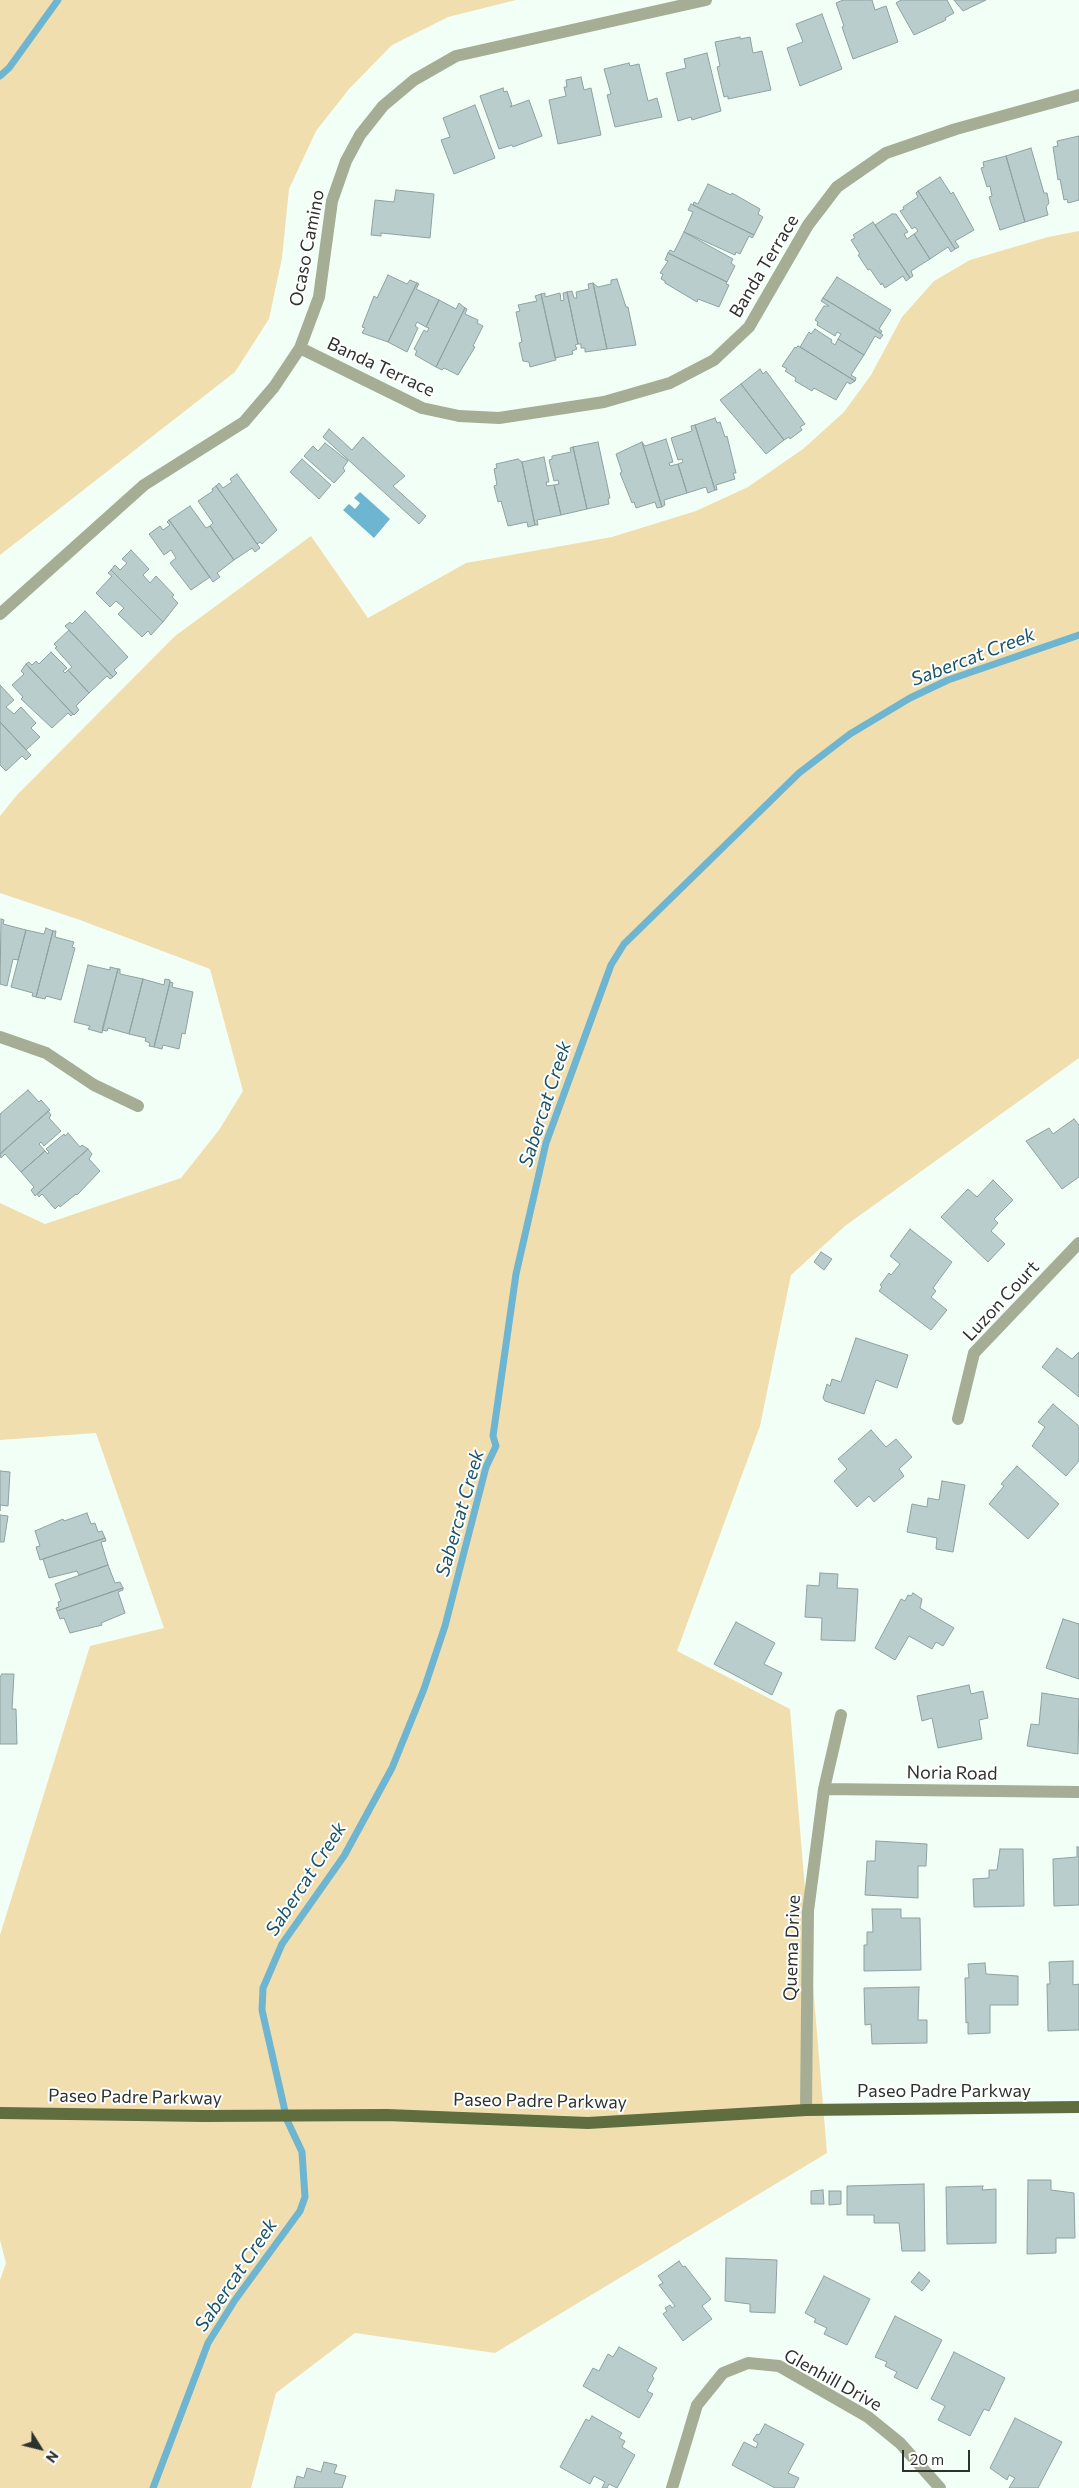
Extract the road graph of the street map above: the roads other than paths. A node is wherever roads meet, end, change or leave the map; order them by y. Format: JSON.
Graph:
{"nodes":[{"id":1,"x":706,"y":0,"type":"edge"},
{"id":2,"x":1079,"y":95,"type":"edge"},
{"id":3,"x":300,"y":348,"type":"junction"},
{"id":4,"x":0,"y":614,"type":"edge"},
{"id":5,"x":0,"y":1037,"type":"edge"},
{"id":6,"x":138,"y":1106,"type":"dead end"},
{"id":7,"x":1079,"y":1243,"type":"edge"},
{"id":8,"x":958,"y":1419,"type":"dead end"},
{"id":9,"x":840,"y":1715,"type":"dead end"},
{"id":10,"x":824,"y":1789,"type":"junction"},
{"id":11,"x":1079,"y":1792,"type":"edge"},
{"id":12,"x":1079,"y":2107,"type":"edge"},
{"id":13,"x":806,"y":2110,"type":"junction"},
{"id":14,"x":0,"y":2113,"type":"edge"},
{"id":15,"x":672,"y":2488,"type":"edge"},
{"id":16,"x":940,"y":2488,"type":"edge"}],
"edges":[{"from":1,"to":3,"type":"street","name":"Ocaso Camino"},
{"from":2,"to":3,"type":"street","name":"Banda Terrace"},
{"from":3,"to":4,"type":"street","name":"Ocaso Camino"},
{"from":5,"to":6,"type":"street"},
{"from":7,"to":8,"type":"street","name":"Luzon Court"},
{"from":9,"to":10,"type":"street","name":"Quema Drive"},
{"from":10,"to":11,"type":"street","name":"Noria Road"},
{"from":10,"to":13,"type":"street","name":"Quema Drive"},
{"from":12,"to":13,"type":"main road","name":"Paseo Padre Parkway"},
{"from":13,"to":14,"type":"main road","name":"Paseo Padre Parkway"},
{"from":15,"to":16,"type":"street","name":"Glenhill Drive"}]}
